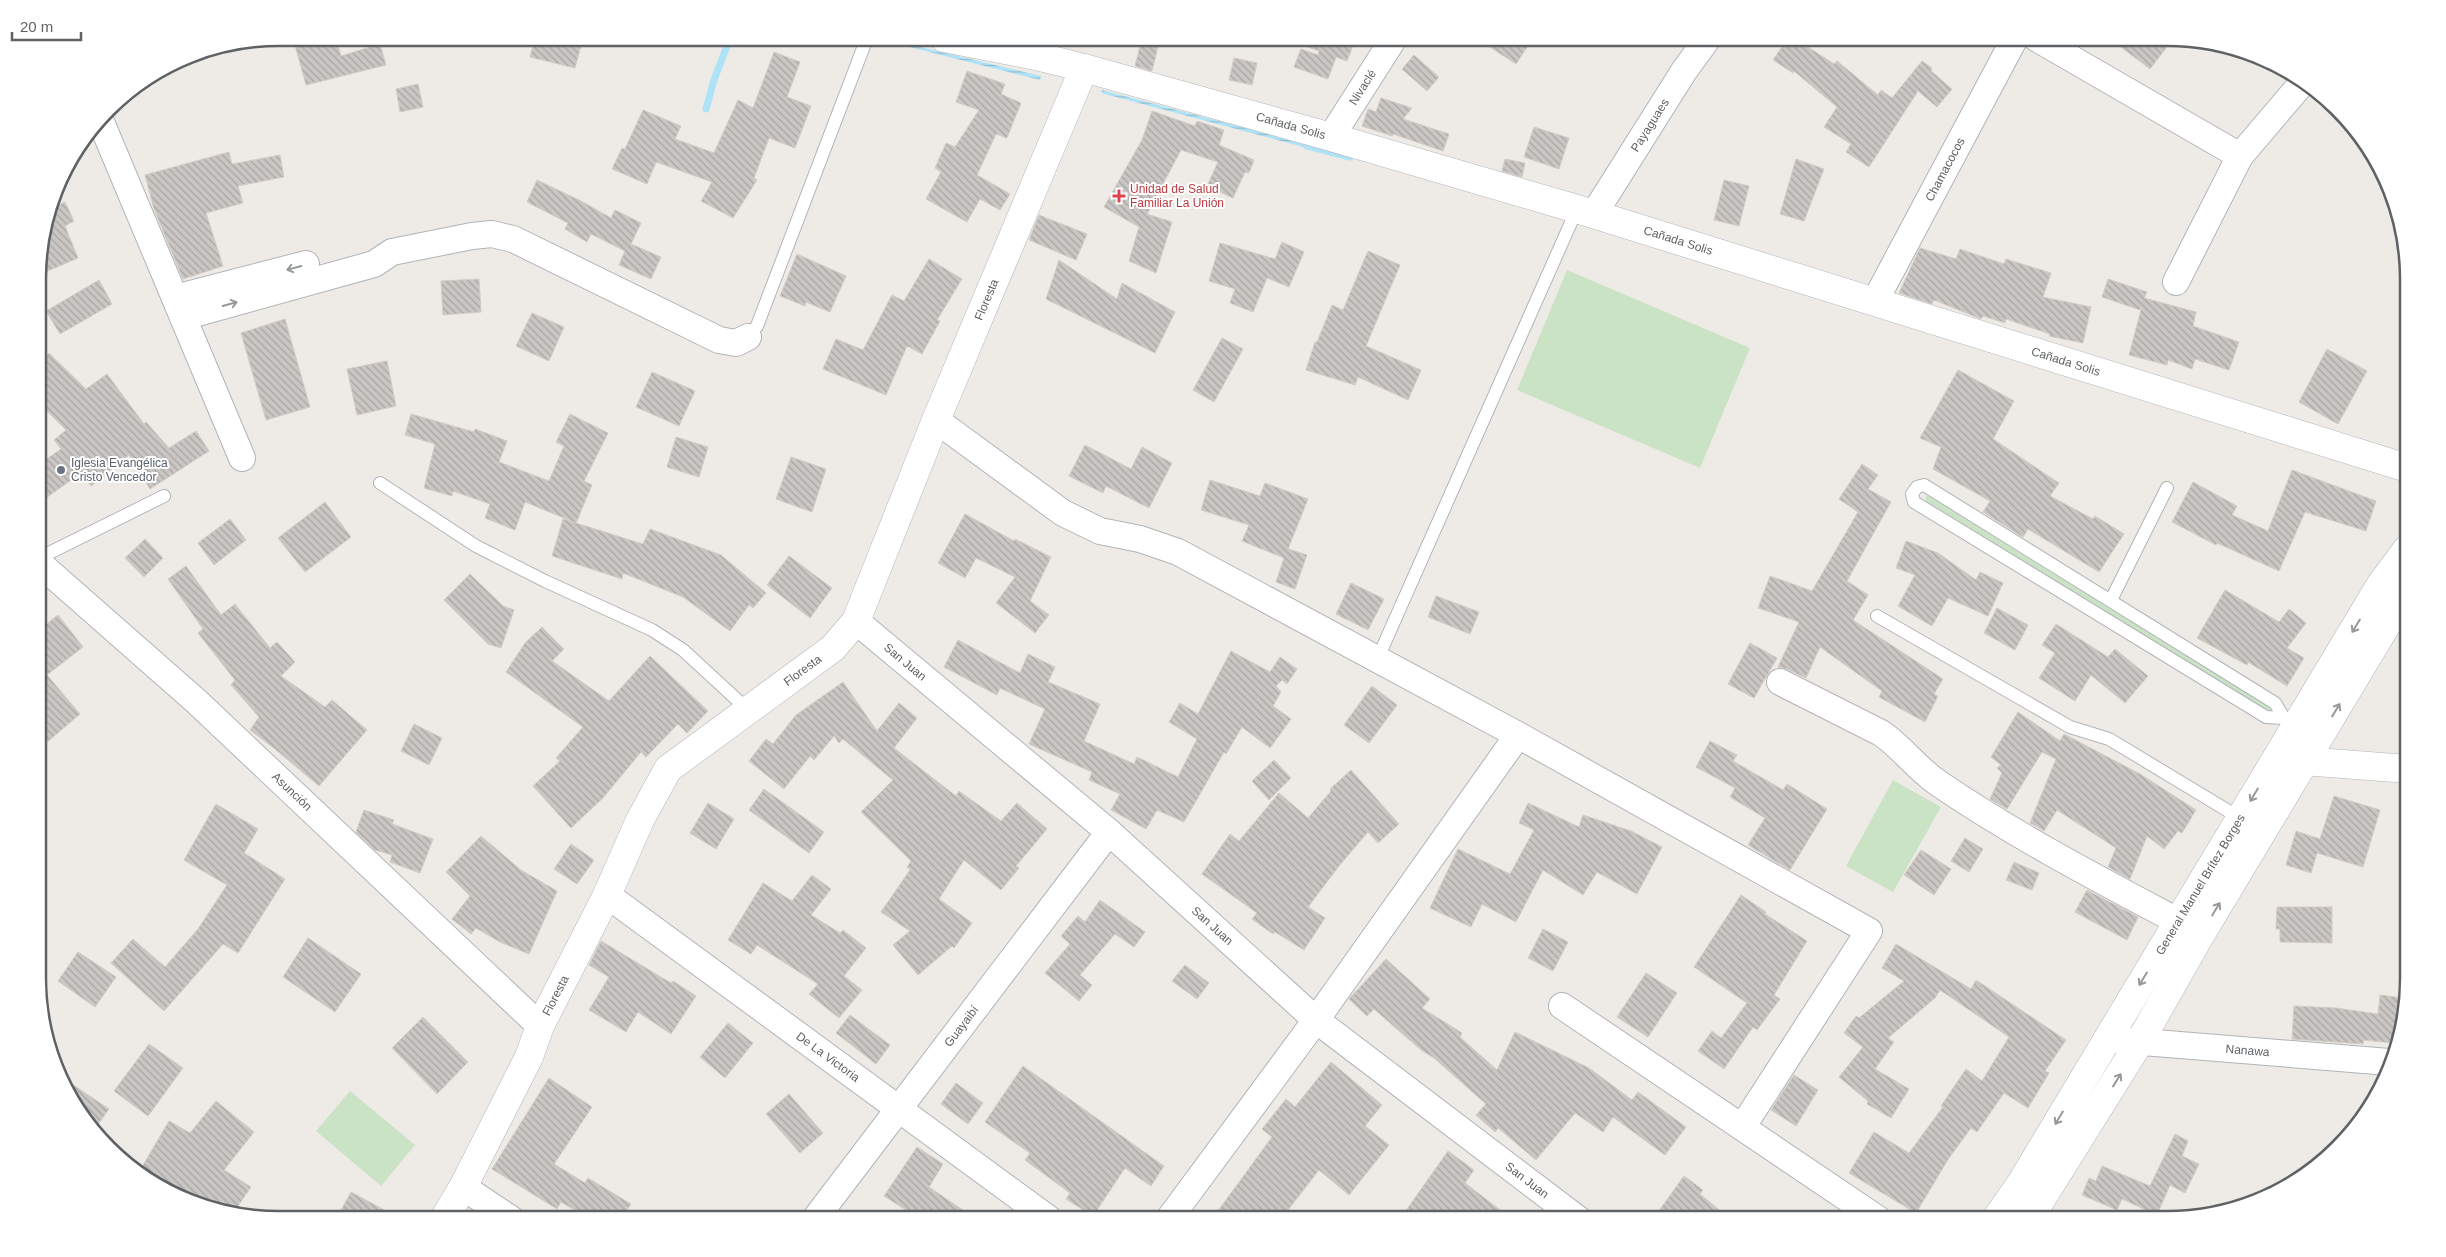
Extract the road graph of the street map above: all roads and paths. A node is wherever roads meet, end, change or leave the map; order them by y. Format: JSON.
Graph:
{"nodes":[{"id":1,"x":865,"y":46,"type":"edge"},
{"id":2,"x":1039,"y":46,"type":"edge"},
{"id":3,"x":1389,"y":46,"type":"edge"},
{"id":4,"x":1702,"y":46,"type":"edge"},
{"id":5,"x":2011,"y":46,"type":"edge"},
{"id":6,"x":2050,"y":46,"type":"edge"},
{"id":7,"x":1084,"y":68,"type":"junction"},
{"id":8,"x":2298,"y":87,"type":"edge"},
{"id":9,"x":103,"y":127,"type":"edge"},
{"id":10,"x":1331,"y":137,"type":"junction"},
{"id":11,"x":2240,"y":156,"type":"junction"},
{"id":12,"x":1586,"y":212,"type":"junction"},
{"id":13,"x":2176,"y":282,"type":"dead end"},
{"id":14,"x":1875,"y":301,"type":"junction"},
{"id":15,"x":179,"y":308,"type":"junction"},
{"id":16,"x":748,"y":337,"type":"joint"},
{"id":17,"x":936,"y":420,"type":"junction"},
{"id":18,"x":242,"y":458,"type":"dead end"},
{"id":19,"x":2400,"y":466,"type":"edge"},
{"id":20,"x":380,"y":483,"type":"dead end"},
{"id":21,"x":2167,"y":488,"type":"dead end"},
{"id":22,"x":164,"y":496,"type":"dead end"},
{"id":23,"x":46,"y":555,"type":"edge"},
{"id":24,"x":2400,"y":559,"type":"edge"},
{"id":25,"x":46,"y":570,"type":"edge"},
{"id":26,"x":2112,"y":600,"type":"junction"},
{"id":27,"x":2400,"y":601,"type":"edge"},
{"id":28,"x":1877,"y":616,"type":"dead end"},
{"id":29,"x":856,"y":621,"type":"junction"},
{"id":30,"x":1378,"y":660,"type":"junction"},
{"id":31,"x":1780,"y":682,"type":"dead end"},
{"id":32,"x":747,"y":709,"type":"junction"},
{"id":33,"x":1518,"y":735,"type":"junction"},
{"id":34,"x":2301,"y":736,"type":"junction"},
{"id":35,"x":2400,"y":767,"type":"edge"},
{"id":36,"x":2240,"y":818,"type":"junction"},
{"id":37,"x":1109,"y":832,"type":"junction"},
{"id":38,"x":607,"y":895,"type":"junction"},
{"id":39,"x":2190,"y":928,"type":"junction"},
{"id":40,"x":1562,"y":1006,"type":"dead end"},
{"id":41,"x":1316,"y":1020,"type":"junction"},
{"id":42,"x":540,"y":1026,"type":"junction"},
{"id":43,"x":2108,"y":1038,"type":"junction"},
{"id":44,"x":2139,"y":1044,"type":"junction"},
{"id":45,"x":2384,"y":1062,"type":"edge"},
{"id":46,"x":898,"y":1111,"type":"junction"},
{"id":47,"x":1743,"y":1126,"type":"junction"},
{"id":48,"x":464,"y":1187,"type":"junction"},
{"id":49,"x":449,"y":1211,"type":"edge"},
{"id":50,"x":498,"y":1211,"type":"edge"},
{"id":51,"x":821,"y":1211,"type":"edge"},
{"id":52,"x":1038,"y":1211,"type":"edge"},
{"id":53,"x":1174,"y":1211,"type":"edge"},
{"id":54,"x":1567,"y":1211,"type":"edge"},
{"id":55,"x":1866,"y":1211,"type":"edge"},
{"id":56,"x":2001,"y":1211,"type":"edge"},
{"id":57,"x":2034,"y":1211,"type":"edge"}],
"edges":[{"from":1,"to":16,"type":"lane"},
{"from":2,"to":7,"type":"street","name":"Cañada Solis"},
{"from":3,"to":10,"type":"street","name":"Nivaclé"},
{"from":4,"to":12,"type":"street","name":"Payaguaes"},
{"from":5,"to":14,"type":"street","name":"Chamacocos"},
{"from":6,"to":11,"type":"street"},
{"from":7,"to":10,"type":"street","name":"Cañada Solis"},
{"from":7,"to":17,"type":"street","name":"Floresta"},
{"from":8,"to":11,"type":"street"},
{"from":9,"to":15,"type":"street"},
{"from":10,"to":12,"type":"street","name":"Cañada Solis"},
{"from":11,"to":13,"type":"street"},
{"from":12,"to":14,"type":"street","name":"Cañada Solis"},
{"from":12,"to":30,"type":"lane"},
{"from":14,"to":19,"type":"street","name":"Cañada Solis"},
{"from":15,"to":16,"type":"street"},
{"from":15,"to":18,"type":"street"},
{"from":17,"to":29,"type":"street","name":"Floresta"},
{"from":17,"to":30,"type":"street"},
{"from":20,"to":32,"type":"lane"},
{"from":21,"to":26,"type":"lane"},
{"from":22,"to":23,"type":"lane"},
{"from":24,"to":34,"type":"street","name":"General Manuel Brítez Borges","one_way":true},
{"from":25,"to":42,"type":"street","name":"Asunción"},
{"from":26,"to":34,"type":"lane"},
{"from":26,"to":34,"type":"lane"},
{"from":34,"to":27,"type":"street","name":"General Manuel Brítez Borges","one_way":true},
{"from":28,"to":36,"type":"lane"},
{"from":29,"to":32,"type":"street","name":"Floresta"},
{"from":29,"to":37,"type":"street","name":"San Juan"},
{"from":30,"to":33,"type":"street"},
{"from":31,"to":39,"type":"street"},
{"from":32,"to":38,"type":"street","name":"Floresta"},
{"from":33,"to":41,"type":"street"},
{"from":33,"to":47,"type":"street"},
{"from":34,"to":35,"type":"street"},
{"from":34,"to":36,"type":"street","name":"General Manuel Brítez Borges","one_way":true},
{"from":39,"to":34,"type":"street","name":"General Manuel Brítez Borges","one_way":true},
{"from":36,"to":39,"type":"street","name":"General Manuel Brítez Borges"},
{"from":37,"to":41,"type":"street","name":"San Juan"},
{"from":37,"to":46,"type":"street","name":"Guayaibí"},
{"from":38,"to":42,"type":"street","name":"Floresta"},
{"from":38,"to":46,"type":"street","name":"De La Victoria"},
{"from":39,"to":43,"type":"street","name":"General Manuel Brítez Borges","one_way":true},
{"from":39,"to":44,"type":"street","name":"General Manuel Brítez Borges"},
{"from":40,"to":47,"type":"street"},
{"from":41,"to":53,"type":"street"},
{"from":41,"to":54,"type":"street","name":"San Juan"},
{"from":42,"to":48,"type":"street","name":"Floresta"},
{"from":43,"to":44,"type":"street","name":"Nanawa"},
{"from":43,"to":56,"type":"street","name":"General Manuel Brítez Borges","one_way":true},
{"from":44,"to":45,"type":"street","name":"Nanawa"},
{"from":57,"to":44,"type":"street","name":"General Manuel Brítez Borges","one_way":true},
{"from":46,"to":51,"type":"street","name":"Guayaibí"},
{"from":46,"to":52,"type":"street","name":"De La Victoria"},
{"from":47,"to":55,"type":"street"},
{"from":48,"to":49,"type":"street","name":"Floresta"},
{"from":48,"to":50,"type":"street"}]}
